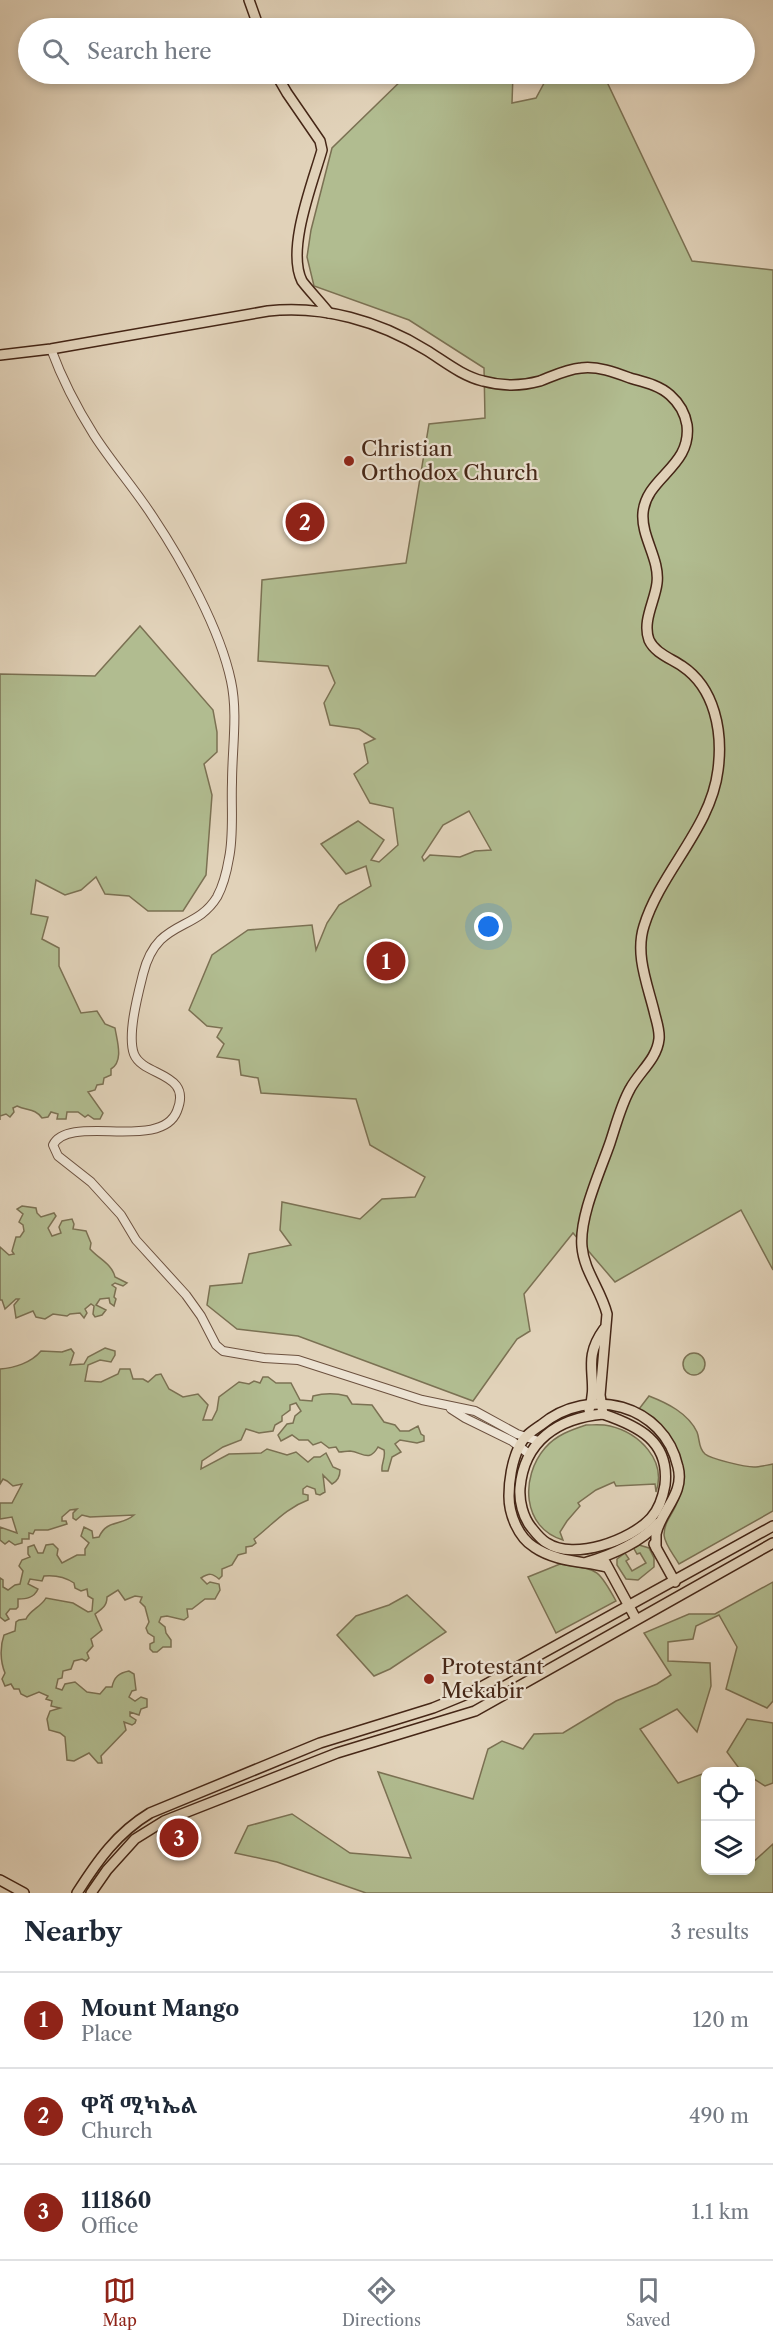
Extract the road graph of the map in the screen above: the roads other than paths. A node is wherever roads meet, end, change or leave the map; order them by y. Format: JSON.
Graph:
{"nodes":[{"id":1,"x":249,"y":0,"type":"edge"},
{"id":2,"x":255,"y":18,"type":"edge"},
{"id":3,"x":282,"y":84,"type":"edge"},
{"id":4,"x":329,"y":313,"type":"junction"},
{"id":5,"x":51,"y":349,"type":"junction"},
{"id":6,"x":0,"y":355,"type":"edge"},
{"id":7,"x":596,"y":1404,"type":"junction"},
{"id":8,"x":447,"y":1406,"type":"junction"},
{"id":9,"x":603,"y":1414,"type":"junction"},
{"id":10,"x":587,"y":1416,"type":"junction"},
{"id":11,"x":526,"y":1437,"type":"junction"},
{"id":12,"x":538,"y":1441,"type":"junction"},
{"id":13,"x":518,"y":1448,"type":"junction"},
{"id":14,"x":529,"y":1454,"type":"junction"},
{"id":15,"x":663,"y":1518,"type":"junction"},
{"id":16,"x":643,"y":1524,"type":"junction"},
{"id":17,"x":773,"y":1526,"type":"edge"},
{"id":18,"x":649,"y":1534,"type":"junction"},
{"id":19,"x":773,"y":1543,"type":"edge"},
{"id":20,"x":597,"y":1547,"type":"junction"},
{"id":21,"x":656,"y":1548,"type":"junction"},
{"id":22,"x":602,"y":1557,"type":"junction"},
{"id":23,"x":585,"y":1562,"type":"junction"},
{"id":24,"x":608,"y":1567,"type":"junction"},
{"id":25,"x":675,"y":1582,"type":"junction"},
{"id":26,"x":682,"y":1594,"type":"junction"},
{"id":27,"x":628,"y":1607,"type":"junction"},
{"id":28,"x":636,"y":1619,"type":"junction"},
{"id":29,"x":568,"y":1639,"type":"junction"},
{"id":30,"x":576,"y":1653,"type":"junction"},
{"id":31,"x":0,"y":1880,"type":"edge"},
{"id":32,"x":78,"y":1891,"type":"edge"},
{"id":33,"x":24,"y":1893,"type":"edge"},
{"id":34,"x":92,"y":1893,"type":"edge"}],
"edges":[{"from":1,"to":2,"type":"main road"},
{"from":3,"to":4,"type":"main road"},
{"from":4,"to":5,"type":"main road"},
{"from":4,"to":7,"type":"main road"},
{"from":5,"to":6,"type":"main road"},
{"from":5,"to":8,"type":"street"},
{"from":7,"to":9,"type":"main road"},
{"from":7,"to":10,"type":"main road"},
{"from":7,"to":11,"type":"main road"},
{"from":7,"to":15,"type":"main road"},
{"from":8,"to":11,"type":"street"},
{"from":8,"to":13,"type":"street"},
{"from":9,"to":10,"type":"main road"},
{"from":9,"to":16,"type":"main road"},
{"from":10,"to":12,"type":"main road"},
{"from":11,"to":12,"type":"street"},
{"from":11,"to":13,"type":"main road"},
{"from":12,"to":14,"type":"main road"},
{"from":13,"to":14,"type":"street"},
{"from":13,"to":23,"type":"main road"},
{"from":14,"to":20,"type":"main road"},
{"from":15,"to":18,"type":"main road"},
{"from":15,"to":21,"type":"main road"},
{"from":16,"to":18,"type":"main road"},
{"from":16,"to":20,"type":"main road"},
{"from":17,"to":25,"type":"main road"},
{"from":18,"to":21,"type":"main road"},
{"from":18,"to":22,"type":"main road"},
{"from":19,"to":26,"type":"main road"},
{"from":20,"to":22,"type":"main road"},
{"from":21,"to":25,"type":"main road"},
{"from":22,"to":23,"type":"main road"},
{"from":22,"to":24,"type":"main road"},
{"from":23,"to":24,"type":"main road"},
{"from":24,"to":27,"type":"main road"},
{"from":25,"to":26,"type":"street"},
{"from":25,"to":27,"type":"main road"},
{"from":26,"to":28,"type":"main road"},
{"from":27,"to":28,"type":"main road"},
{"from":27,"to":29,"type":"main road"},
{"from":28,"to":30,"type":"main road"},
{"from":29,"to":30,"type":"main road"},
{"from":29,"to":32,"type":"main road"},
{"from":30,"to":34,"type":"main road"},
{"from":31,"to":33,"type":"main road"},
{"from":32,"to":34,"type":"main road"}]}
